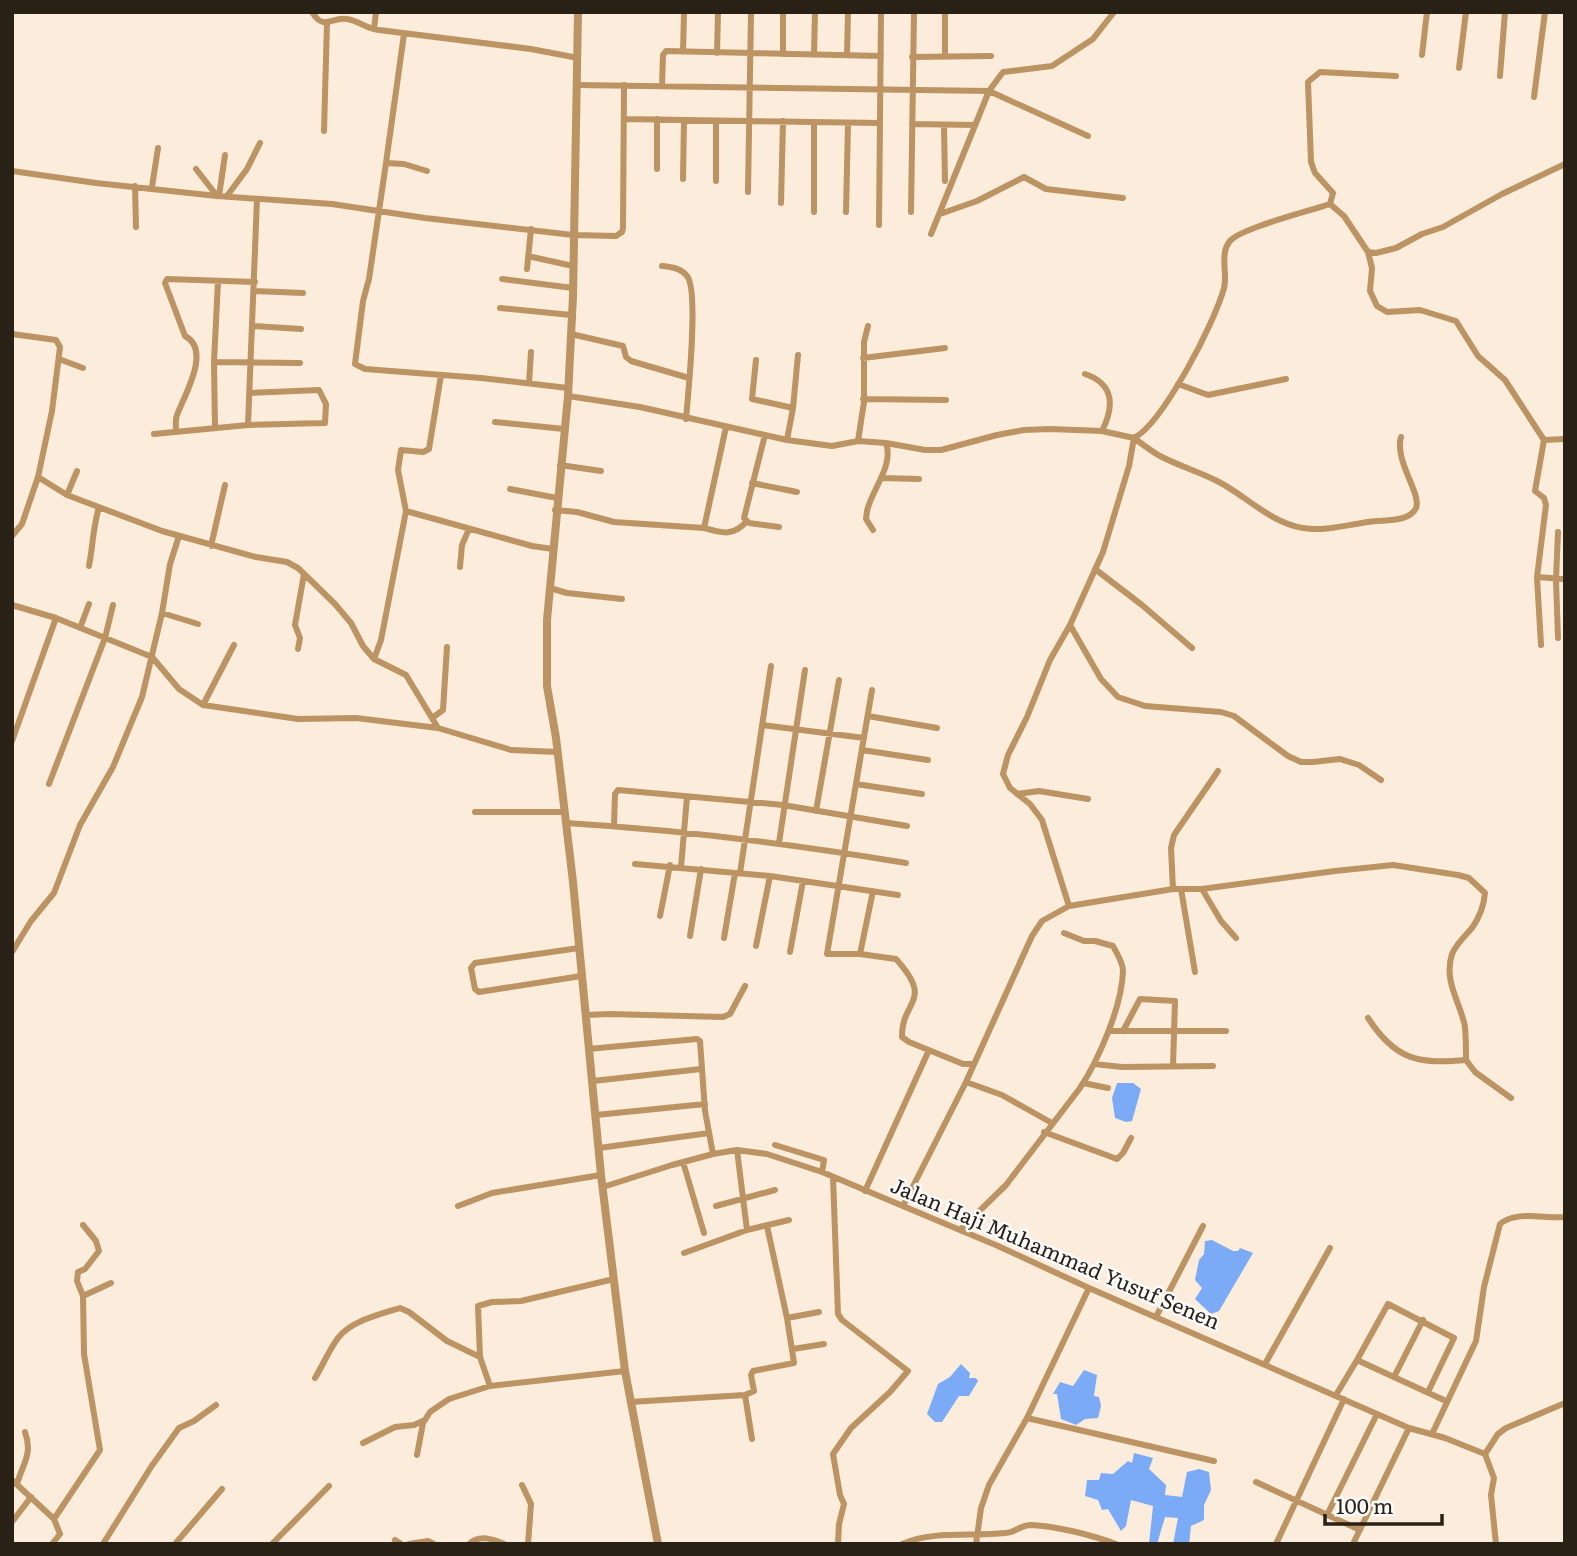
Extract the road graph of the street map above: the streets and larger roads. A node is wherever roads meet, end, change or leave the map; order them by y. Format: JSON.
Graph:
{"nodes":[{"id":1,"x":312,"y":12,"type":"edge"},
{"id":2,"x":352,"y":12,"type":"edge"},
{"id":3,"x":376,"y":12,"type":"edge"},
{"id":4,"x":578,"y":12,"type":"edge"},
{"id":5,"x":684,"y":12,"type":"edge"},
{"id":6,"x":718,"y":12,"type":"edge"},
{"id":7,"x":751,"y":12,"type":"edge"},
{"id":8,"x":783,"y":12,"type":"edge"},
{"id":9,"x":815,"y":12,"type":"edge"},
{"id":10,"x":848,"y":12,"type":"edge"},
{"id":11,"x":881,"y":12,"type":"edge"},
{"id":12,"x":914,"y":12,"type":"edge"},
{"id":13,"x":945,"y":12,"type":"edge"},
{"id":14,"x":1114,"y":12,"type":"edge"},
{"id":15,"x":1427,"y":12,"type":"edge"},
{"id":16,"x":1466,"y":12,"type":"edge"},
{"id":17,"x":1505,"y":12,"type":"edge"},
{"id":18,"x":1545,"y":12,"type":"edge"},
{"id":19,"x":348,"y":17,"type":"edge"},
{"id":20,"x":327,"y":23,"type":"junction"},
{"id":21,"x":374,"y":29,"type":"junction"},
{"id":22,"x":404,"y":34,"type":"junction"},
{"id":23,"x":683,"y":52,"type":"junction"},
{"id":24,"x":717,"y":53,"type":"junction"},
{"id":25,"x":749,"y":53,"type":"junction"},
{"id":26,"x":783,"y":54,"type":"junction"},
{"id":27,"x":814,"y":55,"type":"junction"},
{"id":28,"x":847,"y":55,"type":"junction"},
{"id":29,"x":991,"y":55,"type":"dead end"},
{"id":30,"x":1422,"y":55,"type":"dead end"},
{"id":31,"x":881,"y":56,"type":"junction"},
{"id":32,"x":945,"y":56,"type":"junction"},
{"id":33,"x":912,"y":57,"type":"junction"},
{"id":34,"x":578,"y":58,"type":"junction"},
{"id":35,"x":1460,"y":68,"type":"dead end"},
{"id":36,"x":1396,"y":76,"type":"dead end"},
{"id":37,"x":1500,"y":76,"type":"dead end"},
{"id":38,"x":577,"y":85,"type":"junction"},
{"id":39,"x":624,"y":86,"type":"junction"},
{"id":40,"x":662,"y":86,"type":"junction"},
{"id":41,"x":750,"y":87,"type":"junction"},
{"id":42,"x":880,"y":90,"type":"junction"},
{"id":43,"x":912,"y":91,"type":"junction"},
{"id":44,"x":989,"y":91,"type":"junction"},
{"id":45,"x":1534,"y":97,"type":"dead end"},
{"id":46,"x":624,"y":119,"type":"junction"},
{"id":47,"x":657,"y":119,"type":"junction"},
{"id":48,"x":684,"y":120,"type":"junction"},
{"id":49,"x":716,"y":121,"type":"junction"},
{"id":50,"x":748,"y":121,"type":"junction"},
{"id":51,"x":783,"y":121,"type":"junction"},
{"id":52,"x":814,"y":122,"type":"junction"},
{"id":53,"x":848,"y":123,"type":"junction"},
{"id":54,"x":880,"y":123,"type":"junction"},
{"id":55,"x":912,"y":124,"type":"junction"},
{"id":56,"x":944,"y":125,"type":"junction"},
{"id":57,"x":975,"y":125,"type":"junction"},
{"id":58,"x":324,"y":131,"type":"dead end"},
{"id":59,"x":1088,"y":136,"type":"dead end"},
{"id":60,"x":260,"y":143,"type":"dead end"},
{"id":61,"x":158,"y":148,"type":"dead end"},
{"id":62,"x":225,"y":155,"type":"dead end"},
{"id":63,"x":386,"y":163,"type":"junction"},
{"id":64,"x":1565,"y":164,"type":"edge"},
{"id":65,"x":195,"y":169,"type":"dead end"},
{"id":66,"x":657,"y":169,"type":"dead end"},
{"id":67,"x":12,"y":171,"type":"edge"},
{"id":68,"x":427,"y":171,"type":"dead end"},
{"id":69,"x":683,"y":179,"type":"dead end"},
{"id":70,"x":716,"y":181,"type":"dead end"},
{"id":71,"x":945,"y":181,"type":"dead end"},
{"id":72,"x":135,"y":186,"type":"junction"},
{"id":73,"x":152,"y":187,"type":"junction"},
{"id":74,"x":748,"y":192,"type":"dead end"},
{"id":75,"x":221,"y":196,"type":"junction"},
{"id":76,"x":1123,"y":198,"type":"dead end"},
{"id":77,"x":257,"y":199,"type":"junction"},
{"id":78,"x":781,"y":204,"type":"dead end"},
{"id":79,"x":1330,"y":204,"type":"junction"},
{"id":80,"x":379,"y":211,"type":"junction"},
{"id":81,"x":814,"y":212,"type":"dead end"},
{"id":82,"x":846,"y":212,"type":"dead end"},
{"id":83,"x":911,"y":212,"type":"dead end"},
{"id":84,"x":940,"y":214,"type":"junction"},
{"id":85,"x":879,"y":225,"type":"dead end"},
{"id":86,"x":136,"y":227,"type":"dead end"},
{"id":87,"x":531,"y":229,"type":"junction"},
{"id":88,"x":573,"y":234,"type":"junction"},
{"id":89,"x":931,"y":234,"type":"dead end"},
{"id":90,"x":1368,"y":252,"type":"junction"},
{"id":91,"x":528,"y":256,"type":"junction"},
{"id":92,"x":573,"y":266,"type":"junction"},
{"id":93,"x":662,"y":266,"type":"dead end"},
{"id":94,"x":527,"y":269,"type":"dead end"},
{"id":95,"x":502,"y":279,"type":"dead end"},
{"id":96,"x":218,"y":281,"type":"junction"},
{"id":97,"x":255,"y":282,"type":"junction"},
{"id":98,"x":573,"y":288,"type":"junction"},
{"id":99,"x":255,"y":291,"type":"junction"},
{"id":100,"x":303,"y":293,"type":"dead end"},
{"id":101,"x":500,"y":308,"type":"dead end"},
{"id":102,"x":571,"y":315,"type":"junction"},
{"id":103,"x":253,"y":326,"type":"junction"},
{"id":104,"x":868,"y":326,"type":"dead end"},
{"id":105,"x":301,"y":329,"type":"dead end"},
{"id":106,"x":12,"y":334,"type":"edge"},
{"id":107,"x":571,"y":334,"type":"junction"},
{"id":108,"x":944,"y":348,"type":"dead end"},
{"id":109,"x":531,"y":352,"type":"dead end"},
{"id":110,"x":798,"y":355,"type":"dead end"},
{"id":111,"x":863,"y":358,"type":"junction"},
{"id":112,"x":59,"y":359,"type":"junction"},
{"id":113,"x":756,"y":360,"type":"dead end"},
{"id":114,"x":214,"y":362,"type":"junction"},
{"id":115,"x":251,"y":363,"type":"junction"},
{"id":116,"x":300,"y":363,"type":"dead end"},
{"id":117,"x":83,"y":368,"type":"dead end"},
{"id":118,"x":1085,"y":374,"type":"dead end"},
{"id":119,"x":441,"y":375,"type":"junction"},
{"id":120,"x":689,"y":378,"type":"junction"},
{"id":121,"x":1286,"y":379,"type":"dead end"},
{"id":122,"x":529,"y":383,"type":"junction"},
{"id":123,"x":1178,"y":384,"type":"junction"},
{"id":124,"x":568,"y":392,"type":"junction"},
{"id":125,"x":250,"y":393,"type":"junction"},
{"id":126,"x":863,"y":399,"type":"junction"},
{"id":127,"x":946,"y":400,"type":"dead end"},
{"id":128,"x":793,"y":408,"type":"junction"},
{"id":129,"x":686,"y":419,"type":"junction"},
{"id":130,"x":495,"y":422,"type":"dead end"},
{"id":131,"x":248,"y":425,"type":"junction"},
{"id":132,"x":726,"y":427,"type":"junction"},
{"id":133,"x":215,"y":428,"type":"junction"},
{"id":134,"x":564,"y":429,"type":"junction"},
{"id":135,"x":1102,"y":431,"type":"junction"},
{"id":136,"x":176,"y":432,"type":"junction"},
{"id":137,"x":154,"y":434,"type":"dead end"},
{"id":138,"x":765,"y":435,"type":"junction"},
{"id":139,"x":1401,"y":436,"type":"dead end"},
{"id":140,"x":1134,"y":438,"type":"junction"},
{"id":141,"x":1565,"y":439,"type":"edge"},
{"id":142,"x":787,"y":440,"type":"junction"},
{"id":143,"x":1544,"y":440,"type":"junction"},
{"id":144,"x":858,"y":441,"type":"junction"},
{"id":145,"x":886,"y":443,"type":"junction"},
{"id":146,"x":560,"y":466,"type":"junction"},
{"id":147,"x":77,"y":471,"type":"dead end"},
{"id":148,"x":601,"y":471,"type":"dead end"},
{"id":149,"x":38,"y":477,"type":"junction"},
{"id":150,"x":881,"y":478,"type":"junction"},
{"id":151,"x":919,"y":479,"type":"dead end"},
{"id":152,"x":752,"y":483,"type":"junction"},
{"id":153,"x":225,"y":485,"type":"dead end"},
{"id":154,"x":510,"y":489,"type":"dead end"},
{"id":155,"x":797,"y":492,"type":"dead end"},
{"id":156,"x":67,"y":495,"type":"junction"},
{"id":157,"x":557,"y":498,"type":"junction"},
{"id":158,"x":99,"y":508,"type":"junction"},
{"id":159,"x":555,"y":510,"type":"junction"},
{"id":160,"x":405,"y":511,"type":"junction"},
{"id":161,"x":747,"y":521,"type":"junction"},
{"id":162,"x":779,"y":527,"type":"dead end"},
{"id":163,"x":704,"y":528,"type":"junction"},
{"id":164,"x":469,"y":529,"type":"junction"},
{"id":165,"x":873,"y":530,"type":"dead end"},
{"id":166,"x":1558,"y":532,"type":"dead end"},
{"id":167,"x":12,"y":536,"type":"edge"},
{"id":168,"x":179,"y":536,"type":"junction"},
{"id":169,"x":211,"y":546,"type":"junction"},
{"id":170,"x":553,"y":549,"type":"junction"},
{"id":171,"x":89,"y":566,"type":"dead end"},
{"id":172,"x":460,"y":567,"type":"dead end"},
{"id":173,"x":1095,"y":569,"type":"junction"},
{"id":174,"x":304,"y":574,"type":"junction"},
{"id":175,"x":1537,"y":577,"type":"junction"},
{"id":176,"x":1565,"y":579,"type":"edge"},
{"id":177,"x":1556,"y":580,"type":"junction"},
{"id":178,"x":550,"y":588,"type":"junction"},
{"id":179,"x":622,"y":599,"type":"dead end"},
{"id":180,"x":89,"y":604,"type":"dead end"},
{"id":181,"x":12,"y":605,"type":"edge"},
{"id":182,"x":113,"y":605,"type":"dead end"},
{"id":183,"x":162,"y":612,"type":"junction"},
{"id":184,"x":56,"y":618,"type":"junction"},
{"id":185,"x":198,"y":624,"type":"dead end"},
{"id":186,"x":1070,"y":625,"type":"junction"},
{"id":187,"x":80,"y":628,"type":"junction"},
{"id":188,"x":105,"y":638,"type":"junction"},
{"id":189,"x":1559,"y":638,"type":"dead end"},
{"id":190,"x":234,"y":645,"type":"dead end"},
{"id":191,"x":1541,"y":645,"type":"dead end"},
{"id":192,"x":447,"y":647,"type":"dead end"},
{"id":193,"x":1192,"y":648,"type":"dead end"},
{"id":194,"x":298,"y":649,"type":"dead end"},
{"id":195,"x":152,"y":657,"type":"junction"},
{"id":196,"x":374,"y":659,"type":"junction"},
{"id":197,"x":771,"y":666,"type":"dead end"},
{"id":198,"x":805,"y":670,"type":"dead end"},
{"id":199,"x":839,"y":680,"type":"dead end"},
{"id":200,"x":872,"y":691,"type":"dead end"},
{"id":201,"x":203,"y":705,"type":"junction"},
{"id":202,"x":868,"y":716,"type":"junction"},
{"id":203,"x":432,"y":718,"type":"junction"},
{"id":204,"x":762,"y":725,"type":"junction"},
{"id":205,"x":438,"y":727,"type":"junction"},
{"id":206,"x":795,"y":728,"type":"junction"},
{"id":207,"x":937,"y":728,"type":"dead end"},
{"id":208,"x":829,"y":733,"type":"junction"},
{"id":209,"x":864,"y":738,"type":"junction"},
{"id":210,"x":12,"y":740,"type":"edge"},
{"id":211,"x":862,"y":750,"type":"junction"},
{"id":212,"x":558,"y":752,"type":"junction"},
{"id":213,"x":928,"y":760,"type":"dead end"},
{"id":214,"x":1218,"y":771,"type":"dead end"},
{"id":215,"x":1381,"y":780,"type":"dead end"},
{"id":216,"x":49,"y":783,"type":"dead end"},
{"id":217,"x":856,"y":784,"type":"junction"},
{"id":218,"x":922,"y":794,"type":"dead end"},
{"id":219,"x":1017,"y":794,"type":"junction"},
{"id":220,"x":687,"y":797,"type":"junction"},
{"id":221,"x":1088,"y":799,"type":"dead end"},
{"id":222,"x":749,"y":802,"type":"junction"},
{"id":223,"x":783,"y":806,"type":"junction"},
{"id":224,"x":816,"y":811,"type":"junction"},
{"id":225,"x":475,"y":812,"type":"dead end"},
{"id":226,"x":565,"y":812,"type":"junction"},
{"id":227,"x":850,"y":818,"type":"junction"},
{"id":228,"x":566,"y":823,"type":"junction"},
{"id":229,"x":614,"y":826,"type":"junction"},
{"id":230,"x":906,"y":826,"type":"dead end"},
{"id":231,"x":685,"y":832,"type":"junction"},
{"id":232,"x":744,"y":839,"type":"junction"},
{"id":233,"x":779,"y":843,"type":"junction"},
{"id":234,"x":844,"y":852,"type":"junction"},
{"id":235,"x":906,"y":863,"type":"dead end"},
{"id":236,"x":635,"y":864,"type":"dead end"},
{"id":237,"x":670,"y":865,"type":"junction"},
{"id":238,"x":681,"y":867,"type":"junction"},
{"id":239,"x":701,"y":869,"type":"junction"},
{"id":240,"x":737,"y":873,"type":"junction"},
{"id":241,"x":770,"y":876,"type":"junction"},
{"id":242,"x":803,"y":881,"type":"junction"},
{"id":243,"x":838,"y":885,"type":"junction"},
{"id":244,"x":1173,"y":889,"type":"junction"},
{"id":245,"x":1181,"y":889,"type":"junction"},
{"id":246,"x":1202,"y":889,"type":"junction"},
{"id":247,"x":873,"y":891,"type":"junction"},
{"id":248,"x":898,"y":895,"type":"dead end"},
{"id":249,"x":1069,"y":906,"type":"junction"},
{"id":250,"x":660,"y":916,"type":"dead end"},
{"id":251,"x":1064,"y":933,"type":"dead end"},
{"id":252,"x":690,"y":936,"type":"dead end"},
{"id":253,"x":724,"y":938,"type":"dead end"},
{"id":254,"x":1236,"y":938,"type":"dead end"},
{"id":255,"x":756,"y":946,"type":"dead end"},
{"id":256,"x":579,"y":948,"type":"junction"},
{"id":257,"x":12,"y":952,"type":"edge"},
{"id":258,"x":790,"y":952,"type":"dead end"},
{"id":259,"x":860,"y":954,"type":"junction"},
{"id":260,"x":1195,"y":972,"type":"dead end"},
{"id":261,"x":581,"y":975,"type":"junction"},
{"id":262,"x":746,"y":986,"type":"dead end"},
{"id":263,"x":585,"y":1015,"type":"junction"},
{"id":264,"x":1368,"y":1018,"type":"dead end"},
{"id":265,"x":1109,"y":1031,"type":"junction"},
{"id":266,"x":1123,"y":1031,"type":"junction"},
{"id":267,"x":1175,"y":1031,"type":"junction"},
{"id":268,"x":1226,"y":1031,"type":"dead end"},
{"id":269,"x":588,"y":1049,"type":"junction"},
{"id":270,"x":929,"y":1051,"type":"junction"},
{"id":271,"x":1466,"y":1060,"type":"junction"},
{"id":272,"x":974,"y":1064,"type":"junction"},
{"id":273,"x":1094,"y":1064,"type":"junction"},
{"id":274,"x":1174,"y":1066,"type":"junction"},
{"id":275,"x":1213,"y":1066,"type":"dead end"},
{"id":276,"x":701,"y":1069,"type":"junction"},
{"id":277,"x":593,"y":1081,"type":"junction"},
{"id":278,"x":966,"y":1082,"type":"junction"},
{"id":279,"x":1083,"y":1083,"type":"junction"},
{"id":280,"x":1108,"y":1088,"type":"dead end"},
{"id":281,"x":1511,"y":1098,"type":"dead end"},
{"id":282,"x":705,"y":1104,"type":"junction"},
{"id":283,"x":596,"y":1115,"type":"junction"},
{"id":284,"x":1052,"y":1123,"type":"junction"},
{"id":285,"x":1044,"y":1132,"type":"junction"},
{"id":286,"x":709,"y":1133,"type":"junction"},
{"id":287,"x":1131,"y":1138,"type":"dead end"},
{"id":288,"x":775,"y":1145,"type":"dead end"},
{"id":289,"x":599,"y":1148,"type":"junction"},
{"id":290,"x":737,"y":1150,"type":"junction"},
{"id":291,"x":713,"y":1154,"type":"junction"},
{"id":292,"x":683,"y":1162,"type":"junction"},
{"id":293,"x":822,"y":1172,"type":"junction"},
{"id":294,"x":601,"y":1175,"type":"junction"},
{"id":295,"x":833,"y":1177,"type":"junction"},
{"id":296,"x":603,"y":1188,"type":"junction"},
{"id":297,"x":775,"y":1191,"type":"dead end"},
{"id":298,"x":865,"y":1191,"type":"junction"},
{"id":299,"x":743,"y":1198,"type":"junction"},
{"id":300,"x":458,"y":1206,"type":"dead end"},
{"id":301,"x":716,"y":1206,"type":"dead end"},
{"id":302,"x":903,"y":1206,"type":"junction"},
{"id":303,"x":1565,"y":1217,"type":"edge"},
{"id":304,"x":789,"y":1220,"type":"dead end"},
{"id":305,"x":83,"y":1225,"type":"dead end"},
{"id":306,"x":767,"y":1226,"type":"junction"},
{"id":307,"x":1203,"y":1226,"type":"dead end"},
{"id":308,"x":747,"y":1230,"type":"junction"},
{"id":309,"x":960,"y":1230,"type":"junction"},
{"id":310,"x":704,"y":1233,"type":"dead end"},
{"id":311,"x":1330,"y":1248,"type":"dead end"},
{"id":312,"x":684,"y":1253,"type":"dead end"},
{"id":313,"x":614,"y":1279,"type":"junction"},
{"id":314,"x":111,"y":1283,"type":"dead end"},
{"id":315,"x":1088,"y":1288,"type":"junction"},
{"id":316,"x":83,"y":1296,"type":"junction"},
{"id":317,"x":820,"y":1312,"type":"dead end"},
{"id":318,"x":1156,"y":1317,"type":"junction"},
{"id":319,"x":787,"y":1318,"type":"junction"},
{"id":320,"x":1423,"y":1320,"type":"junction"},
{"id":321,"x":824,"y":1344,"type":"dead end"},
{"id":322,"x":793,"y":1349,"type":"junction"},
{"id":323,"x":480,"y":1357,"type":"junction"},
{"id":324,"x":1357,"y":1360,"type":"junction"},
{"id":325,"x":1265,"y":1364,"type":"junction"},
{"id":326,"x":625,"y":1371,"type":"junction"},
{"id":327,"x":1394,"y":1377,"type":"junction"},
{"id":328,"x":316,"y":1378,"type":"dead end"},
{"id":329,"x":490,"y":1386,"type":"junction"},
{"id":330,"x":1428,"y":1392,"type":"junction"},
{"id":331,"x":745,"y":1395,"type":"junction"},
{"id":332,"x":1336,"y":1395,"type":"junction"},
{"id":333,"x":1344,"y":1399,"type":"junction"},
{"id":334,"x":1446,"y":1401,"type":"junction"},
{"id":335,"x":630,"y":1402,"type":"junction"},
{"id":336,"x":1565,"y":1403,"type":"edge"},
{"id":337,"x":216,"y":1405,"type":"dead end"},
{"id":338,"x":1377,"y":1414,"type":"junction"},
{"id":339,"x":1027,"y":1418,"type":"junction"},
{"id":340,"x":425,"y":1420,"type":"junction"},
{"id":341,"x":1409,"y":1428,"type":"junction"},
{"id":342,"x":25,"y":1432,"type":"dead end"},
{"id":343,"x":1432,"y":1434,"type":"junction"},
{"id":344,"x":752,"y":1439,"type":"dead end"},
{"id":345,"x":363,"y":1443,"type":"dead end"},
{"id":346,"x":1485,"y":1454,"type":"junction"},
{"id":347,"x":417,"y":1455,"type":"dead end"},
{"id":348,"x":1214,"y":1461,"type":"dead end"},
{"id":349,"x":14,"y":1482,"type":"edge"},
{"id":350,"x":1255,"y":1482,"type":"dead end"},
{"id":351,"x":522,"y":1485,"type":"dead end"},
{"id":352,"x":329,"y":1486,"type":"dead end"},
{"id":353,"x":222,"y":1489,"type":"dead end"},
{"id":354,"x":31,"y":1497,"type":"junction"},
{"id":355,"x":1296,"y":1501,"type":"junction"},
{"id":356,"x":1328,"y":1515,"type":"junction"},
{"id":357,"x":54,"y":1519,"type":"junction"},
{"id":358,"x":12,"y":1522,"type":"edge"},
{"id":359,"x":1360,"y":1530,"type":"junction"},
{"id":360,"x":978,"y":1533,"type":"junction"},
{"id":361,"x":60,"y":1534,"type":"junction"},
{"id":362,"x":416,"y":1543,"type":"edge"},
{"id":363,"x":52,"y":1544,"type":"edge"},
{"id":364,"x":62,"y":1544,"type":"edge"},
{"id":365,"x":103,"y":1544,"type":"edge"},
{"id":366,"x":175,"y":1544,"type":"edge"},
{"id":367,"x":272,"y":1544,"type":"edge"},
{"id":368,"x":409,"y":1544,"type":"edge"},
{"id":369,"x":434,"y":1544,"type":"edge"},
{"id":370,"x":469,"y":1544,"type":"edge"},
{"id":371,"x":504,"y":1544,"type":"edge"},
{"id":372,"x":528,"y":1544,"type":"edge"},
{"id":373,"x":658,"y":1544,"type":"edge"},
{"id":374,"x":838,"y":1544,"type":"edge"},
{"id":375,"x":902,"y":1544,"type":"edge"},
{"id":376,"x":976,"y":1544,"type":"edge"},
{"id":377,"x":1116,"y":1544,"type":"edge"},
{"id":378,"x":1276,"y":1544,"type":"edge"},
{"id":379,"x":1353,"y":1544,"type":"edge"},
{"id":380,"x":1496,"y":1544,"type":"edge"}],
"edges":[{"from":1,"to":20,"type":"street"},
{"from":2,"to":19,"type":"street"},
{"from":3,"to":21,"type":"street"},
{"from":4,"to":34,"type":"street"},
{"from":5,"to":23,"type":"street"},
{"from":6,"to":24,"type":"street"},
{"from":7,"to":25,"type":"street"},
{"from":8,"to":26,"type":"street"},
{"from":9,"to":27,"type":"street"},
{"from":10,"to":28,"type":"street"},
{"from":11,"to":31,"type":"street"},
{"from":12,"to":33,"type":"street"},
{"from":13,"to":32,"type":"street"},
{"from":14,"to":44,"type":"street"},
{"from":15,"to":30,"type":"street"},
{"from":16,"to":35,"type":"street"},
{"from":17,"to":37,"type":"street"},
{"from":18,"to":45,"type":"street"},
{"from":19,"to":20,"type":"street"},
{"from":19,"to":21,"type":"street"},
{"from":20,"to":58,"type":"street"},
{"from":21,"to":22,"type":"street"},
{"from":22,"to":34,"type":"street"},
{"from":22,"to":63,"type":"street"},
{"from":23,"to":24,"type":"street"},
{"from":23,"to":40,"type":"street"},
{"from":24,"to":25,"type":"street"},
{"from":25,"to":26,"type":"street"},
{"from":25,"to":41,"type":"street"},
{"from":26,"to":27,"type":"street"},
{"from":27,"to":28,"type":"street"},
{"from":28,"to":31,"type":"street"},
{"from":29,"to":32,"type":"street"},
{"from":31,"to":42,"type":"street"},
{"from":32,"to":33,"type":"street"},
{"from":33,"to":43,"type":"street"},
{"from":34,"to":38,"type":"street"},
{"from":36,"to":79,"type":"street"},
{"from":38,"to":39,"type":"street"},
{"from":38,"to":88,"type":"street"},
{"from":39,"to":40,"type":"street"},
{"from":39,"to":46,"type":"street"},
{"from":40,"to":41,"type":"street"},
{"from":41,"to":42,"type":"street"},
{"from":41,"to":50,"type":"street"},
{"from":42,"to":43,"type":"street"},
{"from":42,"to":54,"type":"street"},
{"from":43,"to":44,"type":"street"},
{"from":43,"to":55,"type":"street"},
{"from":44,"to":57,"type":"street"},
{"from":44,"to":59,"type":"street"},
{"from":46,"to":47,"type":"street"},
{"from":46,"to":88,"type":"street"},
{"from":47,"to":48,"type":"street"},
{"from":47,"to":66,"type":"street"},
{"from":48,"to":49,"type":"street"},
{"from":48,"to":69,"type":"street"},
{"from":49,"to":50,"type":"street"},
{"from":49,"to":70,"type":"street"},
{"from":50,"to":51,"type":"street"},
{"from":50,"to":74,"type":"street"},
{"from":51,"to":52,"type":"street"},
{"from":51,"to":78,"type":"street"},
{"from":52,"to":53,"type":"street"},
{"from":52,"to":81,"type":"street"},
{"from":53,"to":54,"type":"street"},
{"from":53,"to":82,"type":"street"},
{"from":54,"to":85,"type":"street"},
{"from":55,"to":56,"type":"street"},
{"from":55,"to":83,"type":"street"},
{"from":56,"to":57,"type":"street"},
{"from":56,"to":71,"type":"street"},
{"from":57,"to":84,"type":"street"},
{"from":60,"to":75,"type":"street"},
{"from":61,"to":73,"type":"street"},
{"from":62,"to":75,"type":"street"},
{"from":63,"to":68,"type":"street"},
{"from":63,"to":80,"type":"street"},
{"from":64,"to":90,"type":"street"},
{"from":65,"to":75,"type":"street"},
{"from":67,"to":72,"type":"street"},
{"from":72,"to":73,"type":"street"},
{"from":72,"to":86,"type":"street"},
{"from":73,"to":75,"type":"street"},
{"from":75,"to":77,"type":"street"},
{"from":76,"to":84,"type":"street"},
{"from":77,"to":80,"type":"street"},
{"from":77,"to":97,"type":"street"},
{"from":79,"to":90,"type":"street"},
{"from":79,"to":123,"type":"street"},
{"from":80,"to":87,"type":"street"},
{"from":80,"to":119,"type":"street"},
{"from":84,"to":89,"type":"street"},
{"from":87,"to":88,"type":"street"},
{"from":87,"to":91,"type":"street"},
{"from":88,"to":92,"type":"street"},
{"from":90,"to":143,"type":"street"},
{"from":91,"to":92,"type":"street"},
{"from":91,"to":94,"type":"street"},
{"from":92,"to":98,"type":"street"},
{"from":93,"to":120,"type":"street"},
{"from":95,"to":98,"type":"street"},
{"from":96,"to":97,"type":"street"},
{"from":96,"to":114,"type":"street"},
{"from":96,"to":136,"type":"street"},
{"from":97,"to":99,"type":"street"},
{"from":98,"to":102,"type":"street"},
{"from":99,"to":100,"type":"street"},
{"from":99,"to":103,"type":"street"},
{"from":101,"to":102,"type":"street"},
{"from":102,"to":107,"type":"street"},
{"from":103,"to":105,"type":"street"},
{"from":103,"to":115,"type":"street"},
{"from":104,"to":111,"type":"street"},
{"from":106,"to":112,"type":"street"},
{"from":107,"to":120,"type":"street"},
{"from":107,"to":124,"type":"street"},
{"from":108,"to":111,"type":"street"},
{"from":109,"to":122,"type":"street"},
{"from":110,"to":128,"type":"street"},
{"from":111,"to":126,"type":"street"},
{"from":112,"to":117,"type":"street"},
{"from":112,"to":149,"type":"street"},
{"from":113,"to":128,"type":"street"},
{"from":114,"to":115,"type":"street"},
{"from":114,"to":133,"type":"street"},
{"from":115,"to":116,"type":"street"},
{"from":115,"to":125,"type":"street"},
{"from":118,"to":135,"type":"street"},
{"from":119,"to":122,"type":"street"},
{"from":119,"to":160,"type":"street"},
{"from":120,"to":129,"type":"street"},
{"from":121,"to":123,"type":"street"},
{"from":122,"to":124,"type":"street"},
{"from":123,"to":140,"type":"street"},
{"from":124,"to":129,"type":"street"},
{"from":124,"to":134,"type":"street"},
{"from":125,"to":131,"type":"street"},
{"from":125,"to":131,"type":"street"},
{"from":126,"to":127,"type":"street"},
{"from":126,"to":144,"type":"street"},
{"from":128,"to":142,"type":"street"},
{"from":129,"to":132,"type":"street"},
{"from":130,"to":134,"type":"street"},
{"from":131,"to":133,"type":"street"},
{"from":132,"to":138,"type":"street"},
{"from":132,"to":163,"type":"street"},
{"from":133,"to":136,"type":"street"},
{"from":134,"to":146,"type":"street"},
{"from":135,"to":140,"type":"street"},
{"from":135,"to":145,"type":"street"},
{"from":136,"to":137,"type":"street"},
{"from":138,"to":142,"type":"street"},
{"from":138,"to":152,"type":"street"},
{"from":139,"to":140,"type":"street"},
{"from":140,"to":173,"type":"street"},
{"from":141,"to":143,"type":"street"},
{"from":142,"to":144,"type":"street"},
{"from":143,"to":175,"type":"street"},
{"from":144,"to":145,"type":"street"},
{"from":145,"to":150,"type":"street"},
{"from":146,"to":148,"type":"street"},
{"from":146,"to":157,"type":"street"},
{"from":147,"to":156,"type":"street"},
{"from":149,"to":156,"type":"street"},
{"from":149,"to":167,"type":"street"},
{"from":150,"to":151,"type":"street"},
{"from":150,"to":165,"type":"street"},
{"from":152,"to":155,"type":"street"},
{"from":152,"to":161,"type":"street"},
{"from":153,"to":169,"type":"street"},
{"from":154,"to":157,"type":"street"},
{"from":156,"to":158,"type":"street"},
{"from":157,"to":159,"type":"street"},
{"from":158,"to":168,"type":"street"},
{"from":158,"to":171,"type":"street"},
{"from":159,"to":163,"type":"street"},
{"from":159,"to":170,"type":"street"},
{"from":160,"to":164,"type":"street"},
{"from":160,"to":196,"type":"street"},
{"from":161,"to":162,"type":"street"},
{"from":161,"to":163,"type":"street"},
{"from":164,"to":170,"type":"street"},
{"from":164,"to":172,"type":"street"},
{"from":166,"to":177,"type":"street"},
{"from":168,"to":169,"type":"street"},
{"from":168,"to":183,"type":"street"},
{"from":169,"to":174,"type":"street"},
{"from":170,"to":178,"type":"street"},
{"from":173,"to":186,"type":"street"},
{"from":173,"to":193,"type":"street"},
{"from":174,"to":194,"type":"street"},
{"from":174,"to":196,"type":"street"},
{"from":175,"to":177,"type":"street"},
{"from":175,"to":191,"type":"street"},
{"from":176,"to":177,"type":"street"},
{"from":177,"to":189,"type":"street"},
{"from":178,"to":179,"type":"street"},
{"from":178,"to":212,"type":"street"},
{"from":180,"to":187,"type":"street"},
{"from":181,"to":184,"type":"street"},
{"from":182,"to":188,"type":"street"},
{"from":183,"to":185,"type":"street"},
{"from":183,"to":195,"type":"street"},
{"from":184,"to":187,"type":"street"},
{"from":184,"to":210,"type":"street"},
{"from":186,"to":215,"type":"street"},
{"from":186,"to":219,"type":"street"},
{"from":187,"to":188,"type":"street"},
{"from":188,"to":195,"type":"street"},
{"from":188,"to":216,"type":"street"},
{"from":190,"to":201,"type":"street"},
{"from":192,"to":203,"type":"street"},
{"from":195,"to":201,"type":"street"},
{"from":195,"to":257,"type":"street"},
{"from":196,"to":203,"type":"street"},
{"from":197,"to":204,"type":"street"},
{"from":198,"to":206,"type":"street"},
{"from":199,"to":208,"type":"street"},
{"from":200,"to":202,"type":"street"},
{"from":201,"to":205,"type":"street"},
{"from":202,"to":207,"type":"street"},
{"from":202,"to":209,"type":"street"},
{"from":203,"to":205,"type":"street"},
{"from":204,"to":206,"type":"street"},
{"from":204,"to":222,"type":"street"},
{"from":205,"to":212,"type":"street"},
{"from":206,"to":208,"type":"street"},
{"from":206,"to":223,"type":"street"},
{"from":208,"to":209,"type":"street"},
{"from":208,"to":224,"type":"street"},
{"from":209,"to":211,"type":"street"},
{"from":211,"to":213,"type":"street"},
{"from":211,"to":217,"type":"street"},
{"from":212,"to":226,"type":"street"},
{"from":214,"to":244,"type":"street"},
{"from":217,"to":218,"type":"street"},
{"from":217,"to":227,"type":"street"},
{"from":219,"to":221,"type":"street"},
{"from":219,"to":249,"type":"street"},
{"from":220,"to":222,"type":"street"},
{"from":220,"to":229,"type":"street"},
{"from":220,"to":231,"type":"street"},
{"from":222,"to":223,"type":"street"},
{"from":222,"to":232,"type":"street"},
{"from":223,"to":224,"type":"street"},
{"from":223,"to":233,"type":"street"},
{"from":224,"to":227,"type":"street"},
{"from":225,"to":226,"type":"street"},
{"from":226,"to":228,"type":"street"},
{"from":227,"to":230,"type":"street"},
{"from":227,"to":234,"type":"street"},
{"from":228,"to":229,"type":"street"},
{"from":228,"to":256,"type":"street"},
{"from":229,"to":231,"type":"street"},
{"from":231,"to":232,"type":"street"},
{"from":231,"to":238,"type":"street"},
{"from":232,"to":233,"type":"street"},
{"from":232,"to":240,"type":"street"},
{"from":233,"to":234,"type":"street"},
{"from":234,"to":235,"type":"street"},
{"from":234,"to":243,"type":"street"},
{"from":236,"to":237,"type":"street"},
{"from":237,"to":238,"type":"street"},
{"from":237,"to":250,"type":"street"},
{"from":238,"to":239,"type":"street"},
{"from":239,"to":240,"type":"street"},
{"from":239,"to":252,"type":"street"},
{"from":240,"to":241,"type":"street"},
{"from":240,"to":253,"type":"street"},
{"from":241,"to":242,"type":"street"},
{"from":241,"to":255,"type":"street"},
{"from":242,"to":243,"type":"street"},
{"from":242,"to":258,"type":"street"},
{"from":243,"to":247,"type":"street"},
{"from":243,"to":259,"type":"street"},
{"from":244,"to":245,"type":"street"},
{"from":244,"to":249,"type":"street"},
{"from":245,"to":246,"type":"street"},
{"from":245,"to":260,"type":"street"},
{"from":246,"to":254,"type":"street"},
{"from":246,"to":271,"type":"street"},
{"from":247,"to":248,"type":"street"},
{"from":247,"to":259,"type":"street"},
{"from":249,"to":272,"type":"street"},
{"from":251,"to":265,"type":"street"},
{"from":256,"to":261,"type":"street"},
{"from":256,"to":261,"type":"street"},
{"from":259,"to":270,"type":"street"},
{"from":261,"to":263,"type":"street"},
{"from":262,"to":263,"type":"street"},
{"from":263,"to":269,"type":"street"},
{"from":264,"to":271,"type":"street"},
{"from":265,"to":266,"type":"street"},
{"from":265,"to":273,"type":"street"},
{"from":266,"to":267,"type":"street"},
{"from":266,"to":267,"type":"street"},
{"from":267,"to":268,"type":"street"},
{"from":267,"to":274,"type":"street"},
{"from":269,"to":276,"type":"street"},
{"from":269,"to":277,"type":"street"},
{"from":270,"to":272,"type":"street"},
{"from":270,"to":298,"type":"street"},
{"from":271,"to":281,"type":"street"},
{"from":272,"to":278,"type":"street"},
{"from":273,"to":274,"type":"street"},
{"from":273,"to":279,"type":"street"},
{"from":274,"to":275,"type":"street"},
{"from":276,"to":277,"type":"street"},
{"from":276,"to":282,"type":"street"},
{"from":277,"to":283,"type":"street"},
{"from":278,"to":284,"type":"street"},
{"from":278,"to":302,"type":"street"},
{"from":279,"to":280,"type":"street"},
{"from":279,"to":284,"type":"street"},
{"from":282,"to":283,"type":"street"},
{"from":282,"to":286,"type":"street"},
{"from":283,"to":289,"type":"street"},
{"from":284,"to":285,"type":"street"},
{"from":285,"to":287,"type":"street"},
{"from":285,"to":309,"type":"street"},
{"from":286,"to":289,"type":"street"},
{"from":286,"to":291,"type":"street"},
{"from":288,"to":293,"type":"street"},
{"from":289,"to":294,"type":"street"},
{"from":290,"to":291,"type":"street","name":"Jalan Haji Muhammad Yusuf Senen"},
{"from":290,"to":293,"type":"street","name":"Jalan Haji Muhammad Yusuf Senen"},
{"from":290,"to":299,"type":"street"},
{"from":291,"to":292,"type":"street","name":"Jalan Haji Muhammad Yusuf Senen"},
{"from":292,"to":296,"type":"street","name":"Jalan Haji Muhammad Yusuf Senen"},
{"from":292,"to":310,"type":"street"},
{"from":293,"to":295,"type":"street","name":"Jalan Haji Muhammad Yusuf Senen"},
{"from":294,"to":296,"type":"street"},
{"from":294,"to":300,"type":"street"},
{"from":295,"to":298,"type":"street","name":"Jalan Haji Muhammad Yusuf Senen"},
{"from":295,"to":374,"type":"street"},
{"from":296,"to":313,"type":"street"},
{"from":297,"to":299,"type":"street"},
{"from":298,"to":302,"type":"street","name":"Jalan Haji Muhammad Yusuf Senen"},
{"from":299,"to":301,"type":"street"},
{"from":299,"to":308,"type":"street"},
{"from":302,"to":309,"type":"street","name":"Jalan Haji Muhammad Yusuf Senen"},
{"from":303,"to":334,"type":"street"},
{"from":304,"to":306,"type":"street"},
{"from":305,"to":316,"type":"street"},
{"from":306,"to":308,"type":"street"},
{"from":306,"to":319,"type":"street"},
{"from":307,"to":318,"type":"street"},
{"from":308,"to":312,"type":"street"},
{"from":309,"to":315,"type":"street","name":"Jalan Haji Muhammad Yusuf Senen"},
{"from":311,"to":325,"type":"street"},
{"from":313,"to":323,"type":"street"},
{"from":313,"to":326,"type":"street"},
{"from":314,"to":316,"type":"street"},
{"from":315,"to":318,"type":"street","name":"Jalan Haji Muhammad Yusuf Senen"},
{"from":315,"to":339,"type":"street"},
{"from":316,"to":357,"type":"street"},
{"from":317,"to":319,"type":"street"},
{"from":318,"to":325,"type":"street","name":"Jalan Haji Muhammad Yusuf Senen"},
{"from":319,"to":322,"type":"street"},
{"from":320,"to":324,"type":"street"},
{"from":320,"to":327,"type":"street"},
{"from":320,"to":330,"type":"street"},
{"from":321,"to":322,"type":"street"},
{"from":322,"to":331,"type":"street"},
{"from":323,"to":328,"type":"street"},
{"from":323,"to":329,"type":"street"},
{"from":324,"to":327,"type":"street"},
{"from":324,"to":332,"type":"street"},
{"from":325,"to":332,"type":"street","name":"Jalan Haji Muhammad Yusuf Senen"},
{"from":326,"to":329,"type":"street"},
{"from":326,"to":335,"type":"street"},
{"from":327,"to":330,"type":"street"},
{"from":329,"to":340,"type":"street"},
{"from":330,"to":334,"type":"street"},
{"from":331,"to":335,"type":"street"},
{"from":331,"to":344,"type":"street"},
{"from":332,"to":333,"type":"street","name":"Jalan Haji Muhammad Yusuf Senen"},
{"from":333,"to":338,"type":"street","name":"Jalan Haji Muhammad Yusuf Senen"},
{"from":333,"to":355,"type":"street"},
{"from":334,"to":343,"type":"street"},
{"from":335,"to":373,"type":"street"},
{"from":336,"to":346,"type":"street"},
{"from":337,"to":365,"type":"street"},
{"from":338,"to":341,"type":"street","name":"Jalan Haji Muhammad Yusuf Senen"},
{"from":338,"to":356,"type":"street"},
{"from":339,"to":348,"type":"street"},
{"from":339,"to":360,"type":"street"},
{"from":340,"to":345,"type":"street"},
{"from":340,"to":347,"type":"street"},
{"from":341,"to":343,"type":"street","name":"Jalan Haji Muhammad Yusuf Senen"},
{"from":341,"to":359,"type":"street"},
{"from":342,"to":349,"type":"street"},
{"from":343,"to":346,"type":"street","name":"Jalan Haji Muhammad Yusuf Senen"},
{"from":346,"to":380,"type":"street"},
{"from":349,"to":354,"type":"street"},
{"from":350,"to":355,"type":"street"},
{"from":351,"to":372,"type":"street"},
{"from":352,"to":367,"type":"street"},
{"from":353,"to":366,"type":"street"},
{"from":354,"to":357,"type":"street"},
{"from":354,"to":358,"type":"street"},
{"from":355,"to":356,"type":"street"},
{"from":355,"to":378,"type":"street"},
{"from":356,"to":359,"type":"street"},
{"from":357,"to":361,"type":"street"},
{"from":359,"to":379,"type":"street"},
{"from":360,"to":375,"type":"street"},
{"from":360,"to":376,"type":"street"},
{"from":360,"to":377,"type":"street"},
{"from":361,"to":363,"type":"street"},
{"from":361,"to":364,"type":"street"},
{"from":362,"to":368,"type":"street"},
{"from":362,"to":369,"type":"street"},
{"from":370,"to":371,"type":"street"}]}
